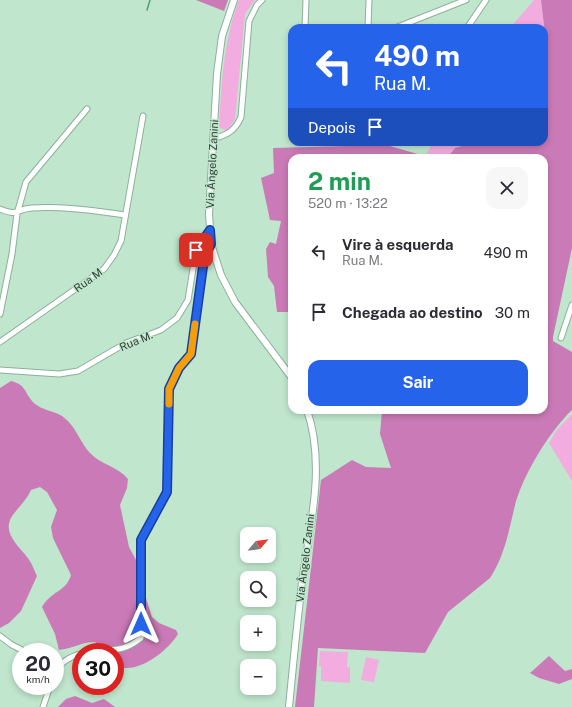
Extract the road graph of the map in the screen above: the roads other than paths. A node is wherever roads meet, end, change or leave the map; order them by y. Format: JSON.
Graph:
{"nodes":[{"id":1,"x":234,"y":0,"type":"edge"},
{"id":2,"x":262,"y":0,"type":"edge"},
{"id":3,"x":306,"y":0,"type":"edge"},
{"id":4,"x":369,"y":0,"type":"edge"},
{"id":5,"x":466,"y":0,"type":"edge"},
{"id":6,"x":486,"y":0,"type":"edge"},
{"id":7,"x":305,"y":24,"type":"edge"},
{"id":8,"x":368,"y":24,"type":"edge"},
{"id":9,"x":405,"y":24,"type":"edge"},
{"id":10,"x":470,"y":24,"type":"edge"},
{"id":11,"x":87,"y":109,"type":"dead end"},
{"id":12,"x":143,"y":116,"type":"dead end"},
{"id":13,"x":213,"y":139,"type":"junction"},
{"id":14,"x":0,"y":209,"type":"edge"},
{"id":15,"x":16,"y":214,"type":"junction"},
{"id":16,"x":125,"y":215,"type":"junction"},
{"id":17,"x":210,"y":230,"type":"junction"},
{"id":18,"x":211,"y":244,"type":"junction"},
{"id":19,"x":572,"y":305,"type":"edge"},
{"id":20,"x":0,"y":314,"type":"edge"},
{"id":21,"x":561,"y":338,"type":"dead end"},
{"id":22,"x":0,"y":342,"type":"edge"},
{"id":23,"x":0,"y":370,"type":"edge"},
{"id":24,"x":288,"y":373,"type":"edge"},
{"id":25,"x":308,"y":414,"type":"edge"},
{"id":26,"x":0,"y":636,"type":"edge"},
{"id":27,"x":12,"y":643,"type":"edge"},
{"id":28,"x":124,"y":648,"type":"edge"},
{"id":29,"x":47,"y":695,"type":"edge"},
{"id":30,"x":43,"y":707,"type":"edge"},
{"id":31,"x":289,"y":707,"type":"edge"}],
"edges":[{"from":1,"to":13,"type":"street","name":"Via Ângelo Zanini"},
{"from":2,"to":13,"type":"street"},
{"from":3,"to":7,"type":"street"},
{"from":4,"to":8,"type":"street"},
{"from":5,"to":9,"type":"street"},
{"from":6,"to":10,"type":"street"},
{"from":11,"to":15,"type":"street"},
{"from":12,"to":16,"type":"street","name":"Rua M"},
{"from":13,"to":17,"type":"street","name":"Via Ângelo Zanini"},
{"from":14,"to":15,"type":"street"},
{"from":15,"to":16,"type":"street"},
{"from":15,"to":20,"type":"street"},
{"from":16,"to":22,"type":"street","name":"Rua M"},
{"from":17,"to":18,"type":"street","name":"Via Ângelo Zanini"},
{"from":17,"to":23,"type":"street","name":"Rua M."},
{"from":18,"to":24,"type":"street","name":"Via Ângelo Zanini"},
{"from":18,"to":28,"type":"street"},
{"from":19,"to":21,"type":"street"},
{"from":25,"to":31,"type":"street","name":"Via Ângelo Zanini"},
{"from":26,"to":27,"type":"street"},
{"from":29,"to":30,"type":"street"}]}
